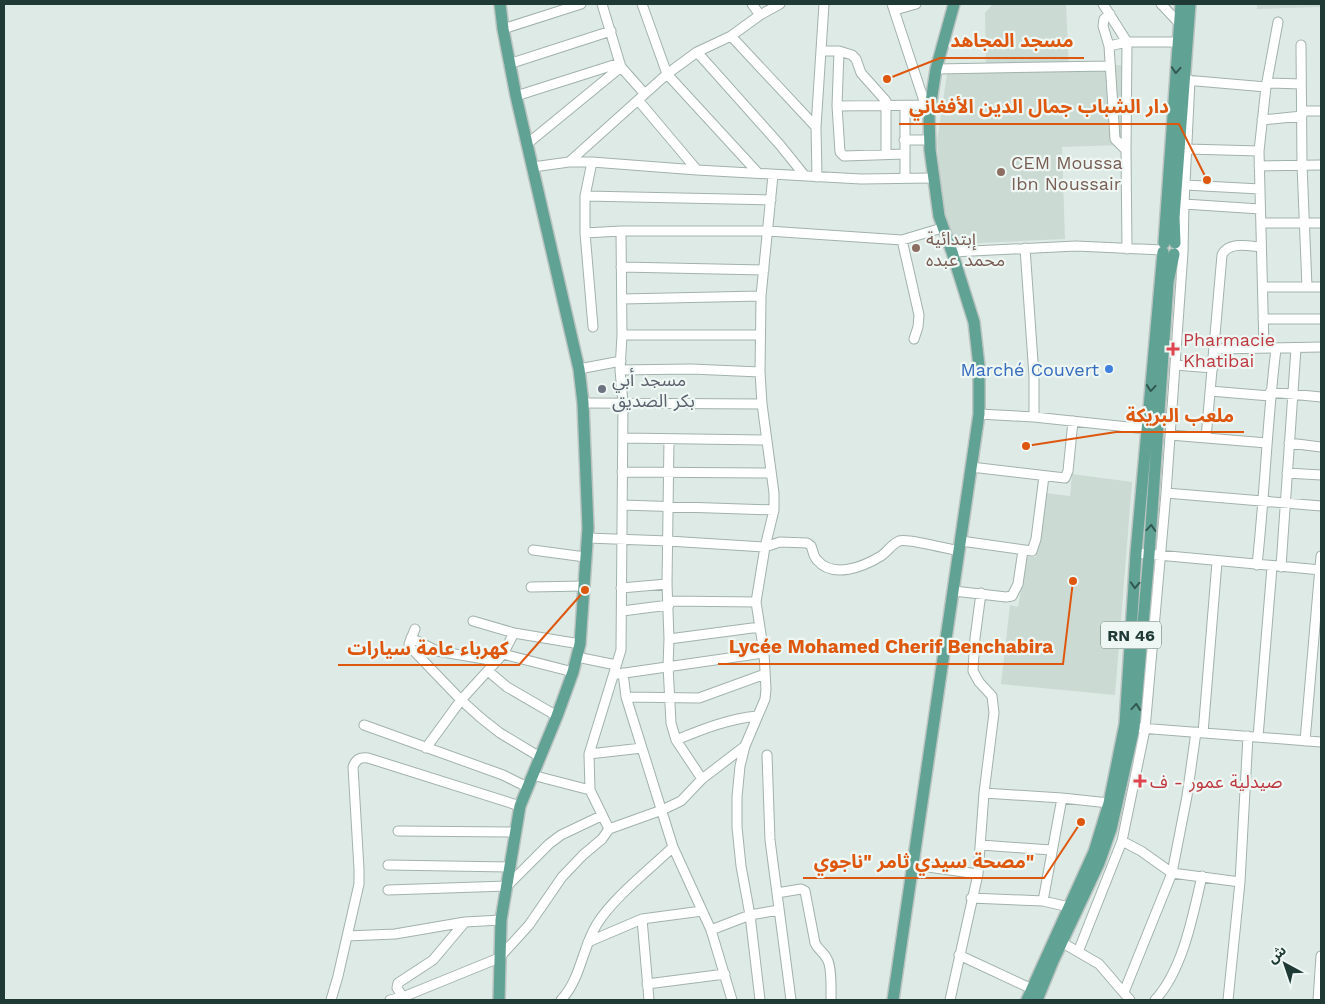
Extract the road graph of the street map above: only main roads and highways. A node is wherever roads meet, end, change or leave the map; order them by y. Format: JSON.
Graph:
{"nodes":[{"id":1,"x":500,"y":4,"type":"edge"},
{"id":2,"x":954,"y":4,"type":"edge"},
{"id":3,"x":1181,"y":4,"type":"edge"},
{"id":4,"x":1190,"y":4,"type":"edge"},
{"id":5,"x":1171,"y":249,"type":"junction"},
{"id":6,"x":1058,"y":940,"type":"junction"},
{"id":7,"x":499,"y":1000,"type":"edge"},
{"id":8,"x":894,"y":1000,"type":"edge"},
{"id":9,"x":1027,"y":1000,"type":"edge"},
{"id":10,"x":1037,"y":1000,"type":"edge"}],
"edges":[{"from":1,"to":7,"type":"main road"},
{"from":2,"to":8,"type":"main road"},
{"from":3,"to":5,"type":"main road","number":"RN 46","one_way":true},
{"from":4,"to":5,"type":"main road","number":"RN 46"},
{"from":5,"to":6,"type":"main road","number":"RN 46","one_way":true},
{"from":6,"to":5,"type":"main road","number":"RN 46","one_way":true},
{"from":6,"to":9,"type":"main road","number":"RN 46"},
{"from":6,"to":10,"type":"main road","number":"RN 46"}]}
